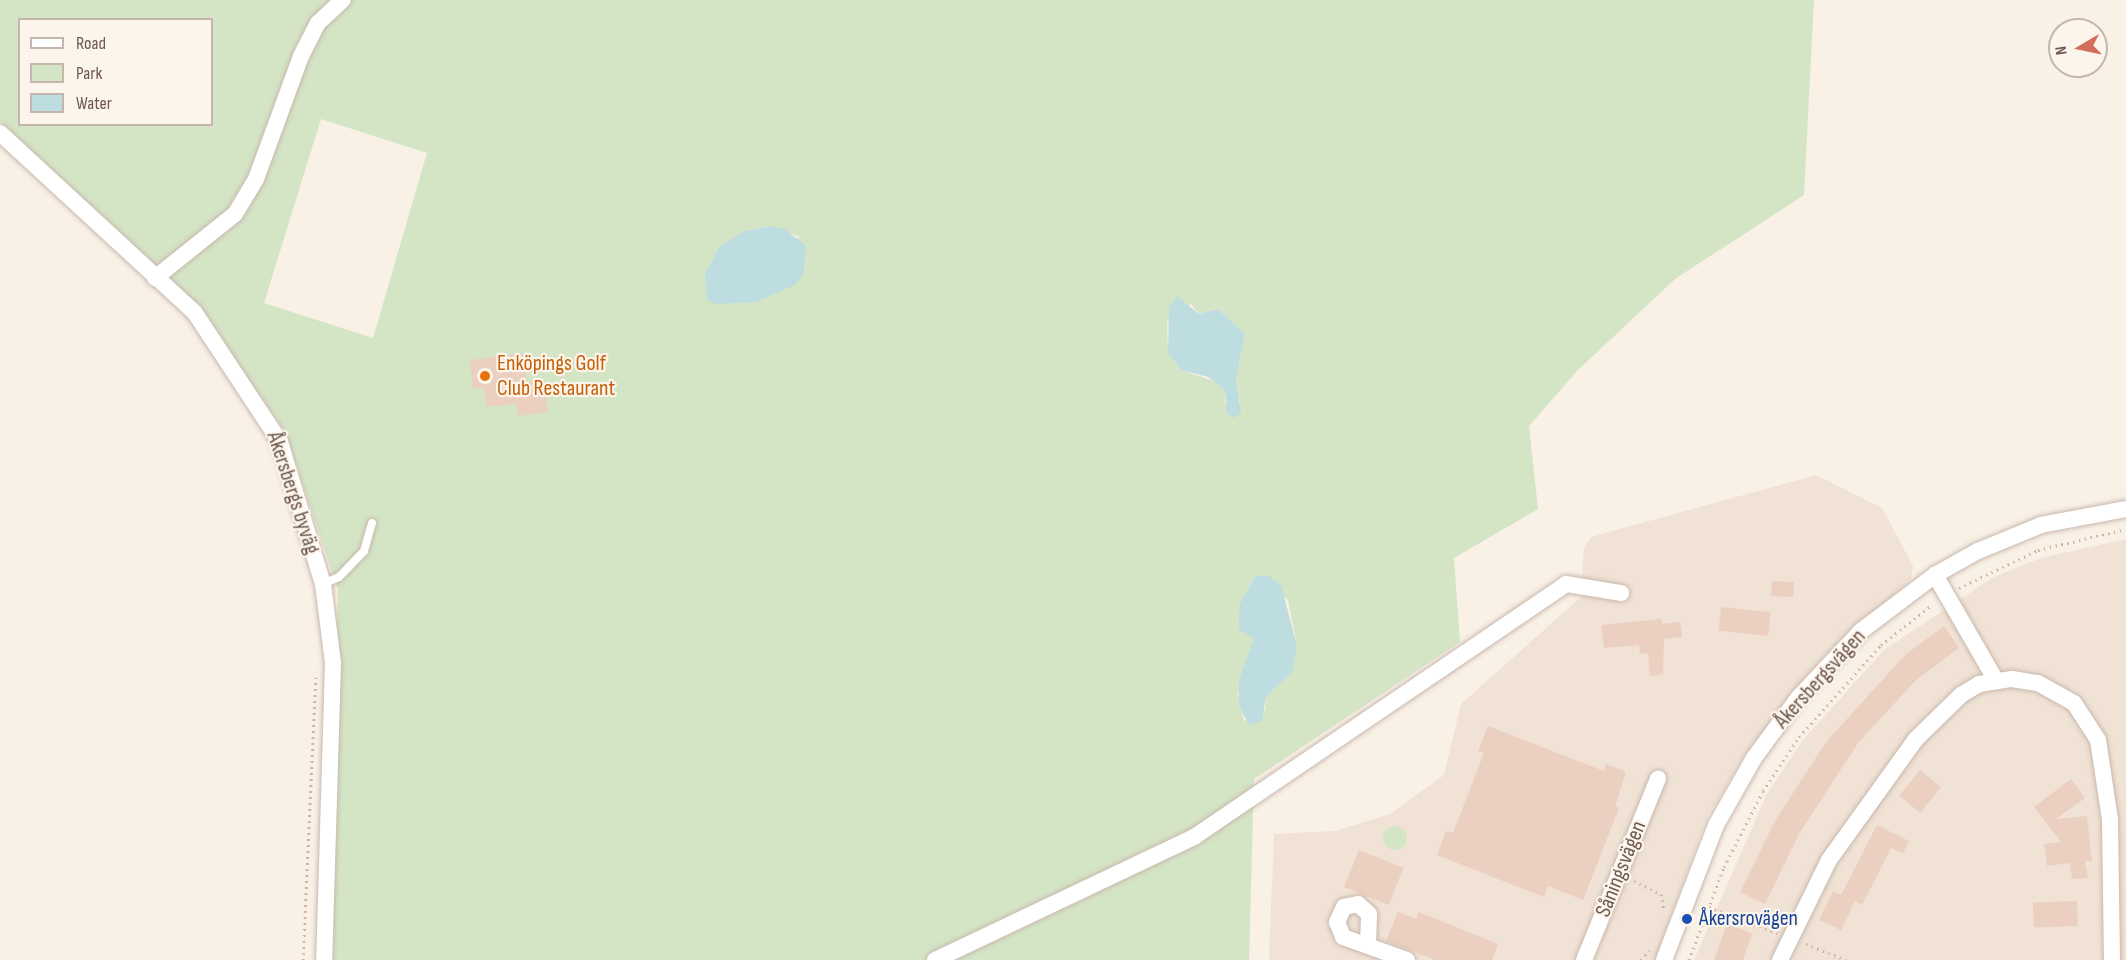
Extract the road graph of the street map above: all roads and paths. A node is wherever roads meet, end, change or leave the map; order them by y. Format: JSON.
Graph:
{"nodes":[{"id":1,"x":343,"y":0,"type":"edge"},
{"id":2,"x":0,"y":133,"type":"edge"},
{"id":3,"x":155,"y":278,"type":"junction"},
{"id":4,"x":2126,"y":509,"type":"edge"},
{"id":5,"x":372,"y":524,"type":"dead end"},
{"id":6,"x":2126,"y":529,"type":"edge"},
{"id":7,"x":1935,"y":574,"type":"junction"},
{"id":8,"x":323,"y":584,"type":"junction"},
{"id":9,"x":1621,"y":593,"type":"dead end"},
{"id":10,"x":1947,"y":594,"type":"junction"},
{"id":11,"x":333,"y":663,"type":"junction"},
{"id":12,"x":1995,"y":679,"type":"junction"},
{"id":13,"x":1658,"y":779,"type":"dead end"},
{"id":14,"x":1618,"y":876,"type":"junction"},
{"id":15,"x":1661,"y":924,"type":"dead end"},
{"id":16,"x":1368,"y":945,"type":"dead end"},
{"id":17,"x":1654,"y":945,"type":"dead end"},
{"id":18,"x":303,"y":960,"type":"edge"},
{"id":19,"x":324,"y":960,"type":"edge"},
{"id":20,"x":935,"y":960,"type":"edge"},
{"id":21,"x":1407,"y":960,"type":"edge"},
{"id":22,"x":1584,"y":960,"type":"edge"},
{"id":23,"x":1641,"y":960,"type":"edge"},
{"id":24,"x":1664,"y":960,"type":"edge"},
{"id":25,"x":1689,"y":960,"type":"edge"},
{"id":26,"x":1780,"y":960,"type":"edge"},
{"id":27,"x":2112,"y":960,"type":"edge"}],
"edges":[{"from":1,"to":3,"type":"street"},
{"from":2,"to":3,"type":"street","name":"Åkersbergs byväg"},
{"from":3,"to":8,"type":"street","name":"Åkersbergs byväg"},
{"from":4,"to":7,"type":"street","name":"Åkersbergsvägen"},
{"from":5,"to":8,"type":"lane"},
{"from":6,"to":10,"type":"path"},
{"from":7,"to":10,"type":"street"},
{"from":7,"to":24,"type":"street","name":"Åkersbergsvägen"},
{"from":8,"to":11,"type":"street","name":"Åkersbergs byväg"},
{"from":9,"to":20,"type":"street"},
{"from":10,"to":12,"type":"street"},
{"from":10,"to":25,"type":"path"},
{"from":11,"to":18,"type":"path"},
{"from":11,"to":19,"type":"street","name":"Åkersbergs byväg"},
{"from":12,"to":26,"type":"street"},
{"from":12,"to":27,"type":"street"},
{"from":13,"to":14,"type":"street","name":"Såningsvägen"},
{"from":14,"to":15,"type":"path"},
{"from":14,"to":22,"type":"street","name":"Såningsvägen"},
{"from":16,"to":21,"type":"street"},
{"from":17,"to":23,"type":"path"}]}
